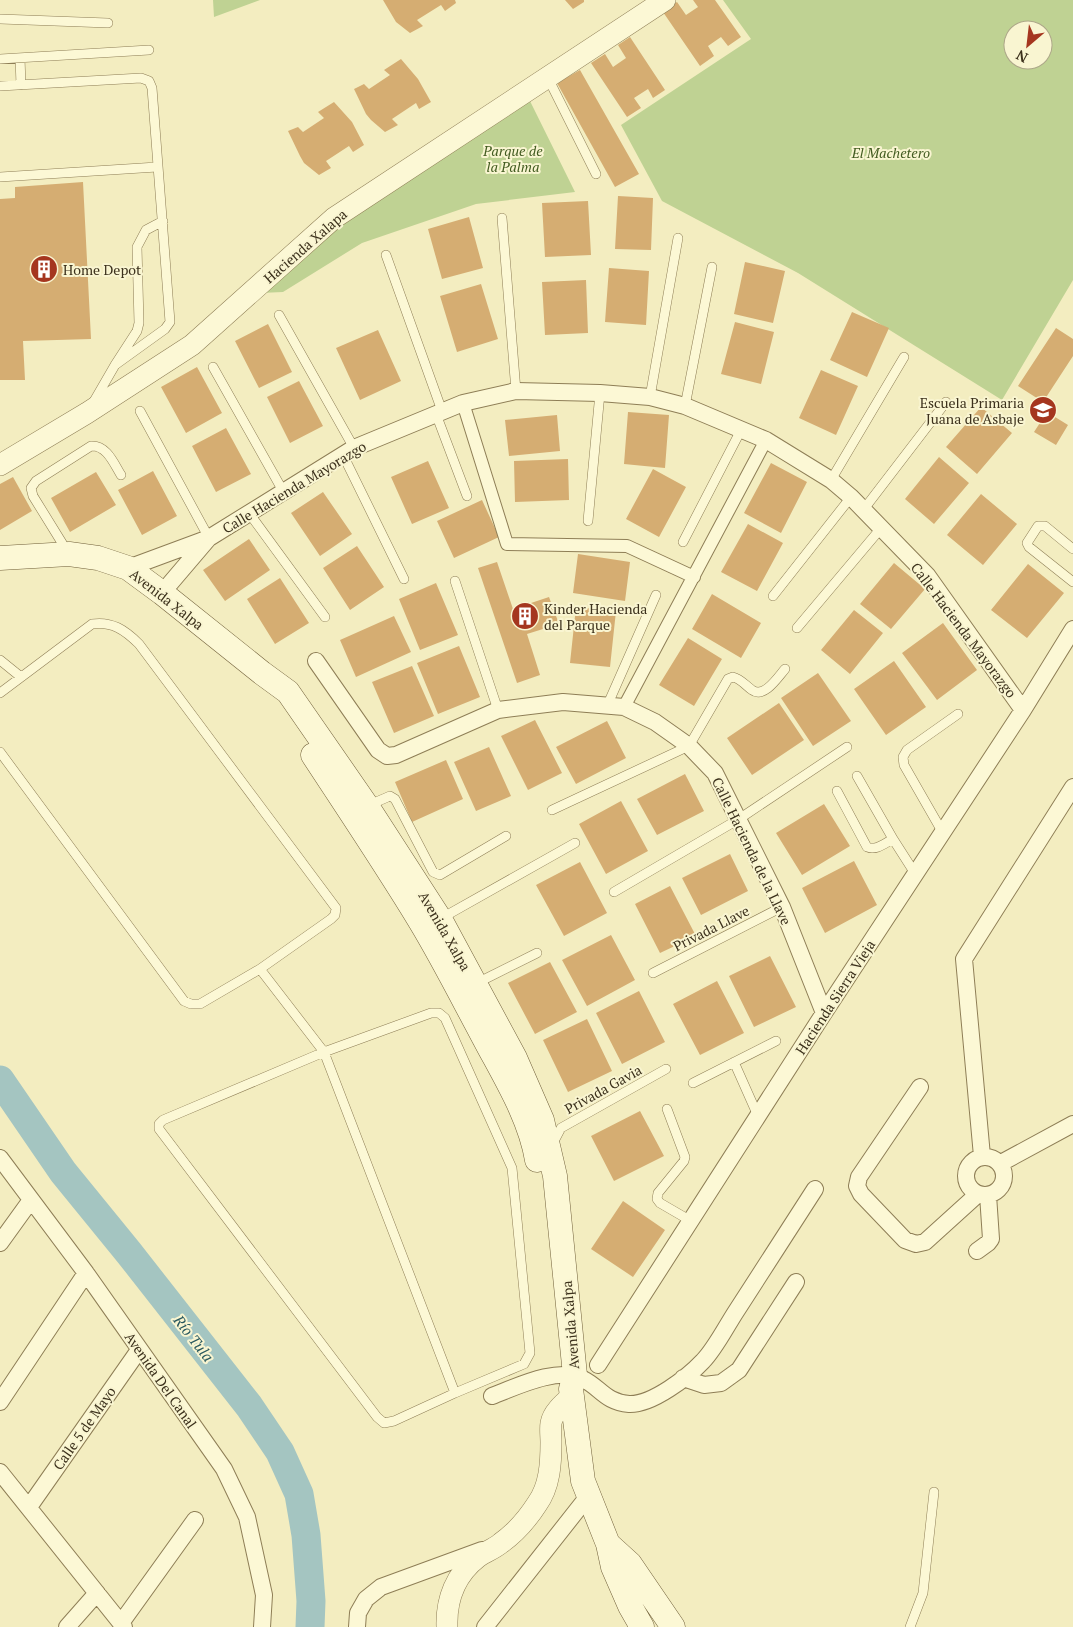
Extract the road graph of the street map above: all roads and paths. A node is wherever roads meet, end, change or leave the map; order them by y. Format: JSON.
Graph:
{"nodes":[{"id":1,"x":665,"y":0,"type":"edge"},
{"id":2,"x":0,"y":19,"type":"edge"},
{"id":3,"x":108,"y":23,"type":"dead end"},
{"id":4,"x":149,"y":50,"type":"dead end"},
{"id":5,"x":20,"y":58,"type":"junction"},
{"id":6,"x":0,"y":59,"type":"edge"},
{"id":7,"x":548,"y":77,"type":"junction"},
{"id":8,"x":21,"y":85,"type":"junction"},
{"id":9,"x":0,"y":86,"type":"edge"},
{"id":10,"x":157,"y":167,"type":"junction"},
{"id":11,"x":596,"y":174,"type":"dead end"},
{"id":12,"x":0,"y":177,"type":"edge"},
{"id":13,"x":502,"y":218,"type":"dead end"},
{"id":14,"x":163,"y":221,"type":"junction"},
{"id":15,"x":678,"y":238,"type":"dead end"},
{"id":16,"x":386,"y":255,"type":"dead end"},
{"id":17,"x":712,"y":267,"type":"dead end"},
{"id":18,"x":279,"y":314,"type":"dead end"},
{"id":19,"x":904,"y":356,"type":"dead end"},
{"id":20,"x":115,"y":365,"type":"junction"},
{"id":21,"x":213,"y":367,"type":"dead end"},
{"id":22,"x":516,"y":391,"type":"junction"},
{"id":23,"x":600,"y":392,"type":"junction"},
{"id":24,"x":650,"y":397,"type":"junction"},
{"id":25,"x":946,"y":402,"type":"dead end"},
{"id":26,"x":463,"y":403,"type":"junction"},
{"id":27,"x":685,"y":406,"type":"junction"},
{"id":28,"x":140,"y":411,"type":"dead end"},
{"id":29,"x":87,"y":412,"type":"junction"},
{"id":30,"x":439,"y":412,"type":"junction"},
{"id":31,"x":741,"y":430,"type":"junction"},
{"id":32,"x":766,"y":440,"type":"junction"},
{"id":33,"x":348,"y":451,"type":"junction"},
{"id":34,"x":0,"y":465,"type":"edge"},
{"id":35,"x":121,"y":475,"type":"dead end"},
{"id":36,"x":831,"y":480,"type":"junction"},
{"id":37,"x":284,"y":491,"type":"junction"},
{"id":38,"x":467,"y":496,"type":"dead end"},
{"id":39,"x":851,"y":497,"type":"junction"},
{"id":40,"x":864,"y":509,"type":"junction"},
{"id":41,"x":249,"y":513,"type":"junction"},
{"id":42,"x":588,"y":521,"type":"dead end"},
{"id":43,"x":882,"y":527,"type":"junction"},
{"id":44,"x":209,"y":538,"type":"junction"},
{"id":45,"x":683,"y":542,"type":"dead end"},
{"id":46,"x":1073,"y":549,"type":"edge"},
{"id":47,"x":69,"y":554,"type":"junction"},
{"id":48,"x":0,"y":558,"type":"edge"},
{"id":49,"x":128,"y":568,"type":"junction"},
{"id":50,"x":694,"y":577,"type":"junction"},
{"id":51,"x":404,"y":579,"type":"dead end"},
{"id":52,"x":455,"y":581,"type":"dead end"},
{"id":53,"x":1073,"y":582,"type":"edge"},
{"id":54,"x":162,"y":593,"type":"junction"},
{"id":55,"x":656,"y":594,"type":"dead end"},
{"id":56,"x":773,"y":596,"type":"dead end"},
{"id":57,"x":325,"y":617,"type":"dead end"},
{"id":58,"x":797,"y":628,"type":"dead end"},
{"id":59,"x":1073,"y":629,"type":"edge"},
{"id":60,"x":0,"y":660,"type":"edge"},
{"id":61,"x":316,"y":661,"type":"dead end"},
{"id":62,"x":785,"y":669,"type":"dead end"},
{"id":63,"x":21,"y":677,"type":"junction"},
{"id":64,"x":0,"y":693,"type":"edge"},
{"id":65,"x":607,"y":706,"type":"junction"},
{"id":66,"x":624,"y":707,"type":"junction"},
{"id":67,"x":498,"y":710,"type":"junction"},
{"id":68,"x":1024,"y":710,"type":"junction"},
{"id":69,"x":958,"y":714,"type":"dead end"},
{"id":70,"x":689,"y":746,"type":"junction"},
{"id":71,"x":847,"y":747,"type":"dead end"},
{"id":72,"x":0,"y":752,"type":"edge"},
{"id":73,"x":857,"y":776,"type":"dead end"},
{"id":74,"x":1073,"y":787,"type":"edge"},
{"id":75,"x":837,"y":791,"type":"dead end"},
{"id":76,"x":359,"y":810,"type":"junction"},
{"id":77,"x":552,"y":810,"type":"dead end"},
{"id":78,"x":739,"y":819,"type":"junction"},
{"id":79,"x":943,"y":833,"type":"junction"},
{"id":80,"x":506,"y":836,"type":"dead end"},
{"id":81,"x":893,"y":839,"type":"junction"},
{"id":82,"x":575,"y":843,"type":"dead end"},
{"id":83,"x":916,"y":875,"type":"junction"},
{"id":84,"x":614,"y":892,"type":"dead end"},
{"id":85,"x":782,"y":907,"type":"junction"},
{"id":86,"x":432,"y":924,"type":"junction"},
{"id":87,"x":538,"y":953,"type":"dead end"},
{"id":88,"x":260,"y":969,"type":"junction"},
{"id":89,"x":653,"y":973,"type":"dead end"},
{"id":90,"x":468,"y":987,"type":"junction"},
{"id":91,"x":824,"y":1013,"type":"junction"},
{"id":92,"x":776,"y":1041,"type":"dead end"},
{"id":93,"x":324,"y":1052,"type":"junction"},
{"id":94,"x":734,"y":1062,"type":"junction"},
{"id":95,"x":666,"y":1069,"type":"dead end"},
{"id":96,"x":693,"y":1083,"type":"dead end"},
{"id":97,"x":920,"y":1087,"type":"dead end"},
{"id":98,"x":667,"y":1109,"type":"dead end"},
{"id":99,"x":758,"y":1116,"type":"junction"},
{"id":100,"x":1073,"y":1124,"type":"edge"},
{"id":101,"x":542,"y":1150,"type":"junction"},
{"id":102,"x":982,"y":1156,"type":"junction"},
{"id":103,"x":0,"y":1158,"type":"edge"},
{"id":104,"x":1001,"y":1163,"type":"junction"},
{"id":105,"x":815,"y":1189,"type":"dead end"},
{"id":106,"x":983,"y":1195,"type":"junction"},
{"id":107,"x":31,"y":1200,"type":"junction"},
{"id":108,"x":691,"y":1221,"type":"junction"},
{"id":109,"x":0,"y":1243,"type":"edge"},
{"id":110,"x":978,"y":1251,"type":"dead end"},
{"id":111,"x":86,"y":1273,"type":"junction"},
{"id":112,"x":796,"y":1282,"type":"dead end"},
{"id":113,"x":139,"y":1350,"type":"junction"},
{"id":114,"x":598,"y":1365,"type":"dead end"},
{"id":115,"x":683,"y":1378,"type":"junction"},
{"id":116,"x":570,"y":1384,"type":"junction"},
{"id":117,"x":455,"y":1393,"type":"junction"},
{"id":118,"x":492,"y":1396,"type":"dead end"},
{"id":119,"x":0,"y":1402,"type":"edge"},
{"id":120,"x":0,"y":1472,"type":"edge"},
{"id":121,"x":934,"y":1492,"type":"dead end"},
{"id":122,"x":589,"y":1496,"type":"junction"},
{"id":123,"x":29,"y":1507,"type":"junction"},
{"id":124,"x":195,"y":1520,"type":"dead end"},
{"id":125,"x":501,"y":1544,"type":"junction"},
{"id":126,"x":608,"y":1544,"type":"junction"},
{"id":127,"x":97,"y":1593,"type":"junction"},
{"id":128,"x":122,"y":1625,"type":"edge"},
{"id":129,"x":68,"y":1627,"type":"edge"},
{"id":130,"x":262,"y":1627,"type":"edge"},
{"id":131,"x":357,"y":1627,"type":"edge"},
{"id":132,"x":447,"y":1627,"type":"edge"},
{"id":133,"x":485,"y":1627,"type":"edge"},
{"id":134,"x":642,"y":1627,"type":"edge"},
{"id":135,"x":673,"y":1627,"type":"edge"},
{"id":136,"x":910,"y":1627,"type":"edge"}],
"edges":[{"from":1,"to":7,"type":"street","name":"Hacienda Xalapa"},
{"from":2,"to":3,"type":"lane"},
{"from":4,"to":5,"type":"lane"},
{"from":5,"to":6,"type":"lane"},
{"from":5,"to":8,"type":"lane"},
{"from":7,"to":11,"type":"lane"},
{"from":7,"to":29,"type":"street","name":"Hacienda Xalapa"},
{"from":8,"to":9,"type":"lane"},
{"from":8,"to":10,"type":"lane"},
{"from":10,"to":12,"type":"lane"},
{"from":10,"to":14,"type":"lane"},
{"from":13,"to":22,"type":"lane"},
{"from":14,"to":20,"type":"lane"},
{"from":14,"to":20,"type":"lane"},
{"from":15,"to":24,"type":"lane"},
{"from":16,"to":30,"type":"lane"},
{"from":17,"to":27,"type":"lane"},
{"from":18,"to":33,"type":"lane"},
{"from":19,"to":36,"type":"lane"},
{"from":20,"to":29,"type":"lane"},
{"from":21,"to":37,"type":"lane"},
{"from":22,"to":23,"type":"street","name":"Calle Hacienda Mayorazgo"},
{"from":22,"to":26,"type":"street","name":"Calle Hacienda Mayorazgo"},
{"from":23,"to":24,"type":"street","name":"Calle Hacienda Mayorazgo"},
{"from":23,"to":42,"type":"lane"},
{"from":24,"to":27,"type":"street","name":"Calle Hacienda Mayorazgo"},
{"from":25,"to":40,"type":"lane"},
{"from":26,"to":30,"type":"street","name":"Calle Hacienda Mayorazgo"},
{"from":26,"to":50,"type":"street"},
{"from":27,"to":31,"type":"street","name":"Calle Hacienda Mayorazgo"},
{"from":28,"to":44,"type":"lane"},
{"from":29,"to":34,"type":"street","name":"Hacienda Xalapa"},
{"from":30,"to":33,"type":"street","name":"Calle Hacienda Mayorazgo"},
{"from":30,"to":38,"type":"lane"},
{"from":31,"to":32,"type":"street","name":"Calle Hacienda Mayorazgo"},
{"from":31,"to":45,"type":"lane"},
{"from":32,"to":36,"type":"street","name":"Calle Hacienda Mayorazgo"},
{"from":32,"to":50,"type":"street"},
{"from":33,"to":37,"type":"street","name":"Calle Hacienda Mayorazgo"},
{"from":33,"to":51,"type":"lane"},
{"from":35,"to":47,"type":"lane"},
{"from":36,"to":39,"type":"street","name":"Calle Hacienda Mayorazgo"},
{"from":37,"to":41,"type":"street","name":"Calle Hacienda Mayorazgo"},
{"from":39,"to":40,"type":"street","name":"Calle Hacienda Mayorazgo"},
{"from":39,"to":56,"type":"lane"},
{"from":40,"to":43,"type":"street","name":"Calle Hacienda Mayorazgo"},
{"from":41,"to":44,"type":"street","name":"Calle Hacienda Mayorazgo"},
{"from":41,"to":57,"type":"lane"},
{"from":43,"to":58,"type":"lane"},
{"from":43,"to":68,"type":"street","name":"Calle Hacienda Mayorazgo"},
{"from":44,"to":49,"type":"street","name":"Calle Hacienda Mayorazgo"},
{"from":44,"to":54,"type":"street","name":"Calle Hacienda Mayorazgo"},
{"from":46,"to":53,"type":"lane"},
{"from":47,"to":48,"type":"main road","name":"Avenida Xalpa"},
{"from":47,"to":49,"type":"main road","name":"Avenida Xalpa"},
{"from":49,"to":54,"type":"main road","name":"Avenida Xalpa"},
{"from":50,"to":66,"type":"street"},
{"from":52,"to":67,"type":"lane"},
{"from":54,"to":76,"type":"main road","name":"Avenida Xalpa"},
{"from":55,"to":65,"type":"lane"},
{"from":59,"to":68,"type":"street","name":"Hacienda Sierra Vieja"},
{"from":60,"to":63,"type":"lane"},
{"from":61,"to":67,"type":"street","name":"Calle Hacienda de la Llave"},
{"from":62,"to":70,"type":"lane"},
{"from":63,"to":64,"type":"lane"},
{"from":63,"to":88,"type":"lane"},
{"from":65,"to":66,"type":"street","name":"Calle Hacienda de la Llave"},
{"from":65,"to":67,"type":"street","name":"Calle Hacienda de la Llave"},
{"from":66,"to":70,"type":"street","name":"Calle Hacienda de la Llave"},
{"from":68,"to":79,"type":"street","name":"Hacienda Sierra Vieja"},
{"from":69,"to":79,"type":"lane"},
{"from":70,"to":77,"type":"lane"},
{"from":70,"to":78,"type":"street","name":"Calle Hacienda de la Llave"},
{"from":71,"to":78,"type":"lane"},
{"from":72,"to":88,"type":"lane"},
{"from":73,"to":81,"type":"lane"},
{"from":74,"to":102,"type":"street"},
{"from":75,"to":81,"type":"lane"},
{"from":76,"to":80,"type":"lane"},
{"from":76,"to":86,"type":"main road","name":"Avenida Xalpa"},
{"from":78,"to":84,"type":"lane"},
{"from":78,"to":85,"type":"street","name":"Calle Hacienda de la Llave"},
{"from":79,"to":83,"type":"street","name":"Hacienda Sierra Vieja"},
{"from":81,"to":83,"type":"lane"},
{"from":82,"to":86,"type":"lane"},
{"from":83,"to":91,"type":"street","name":"Hacienda Sierra Vieja"},
{"from":85,"to":89,"type":"lane","name":"Privada Llave"},
{"from":85,"to":91,"type":"street","name":"Calle Hacienda de la Llave"},
{"from":86,"to":90,"type":"main road","name":"Avenida Xalpa"},
{"from":87,"to":90,"type":"lane"},
{"from":88,"to":93,"type":"lane"},
{"from":90,"to":101,"type":"main road","name":"Avenida Xalpa"},
{"from":91,"to":99,"type":"street","name":"Hacienda Sierra Vieja"},
{"from":92,"to":94,"type":"lane"},
{"from":93,"to":117,"type":"lane"},
{"from":93,"to":117,"type":"lane"},
{"from":93,"to":117,"type":"lane"},
{"from":94,"to":96,"type":"lane"},
{"from":94,"to":99,"type":"lane"},
{"from":95,"to":101,"type":"lane","name":"Privada Gavia"},
{"from":97,"to":106,"type":"street"},
{"from":98,"to":108,"type":"lane"},
{"from":99,"to":108,"type":"street","name":"Hacienda Sierra Vieja"},
{"from":100,"to":104,"type":"street"},
{"from":101,"to":116,"type":"main road","name":"Avenida Xalpa"},
{"from":102,"to":104,"type":"street"},
{"from":102,"to":106,"type":"street"},
{"from":103,"to":107,"type":"street","name":"Avenida Del Canal"},
{"from":104,"to":106,"type":"street"},
{"from":105,"to":115,"type":"street"},
{"from":106,"to":110,"type":"street"},
{"from":107,"to":109,"type":"street"},
{"from":107,"to":111,"type":"street","name":"Avenida Del Canal"},
{"from":108,"to":114,"type":"street","name":"Hacienda Sierra Vieja"},
{"from":111,"to":113,"type":"street","name":"Avenida Del Canal"},
{"from":111,"to":119,"type":"street"},
{"from":112,"to":115,"type":"street"},
{"from":113,"to":123,"type":"street","name":"Calle 5 de Mayo"},
{"from":113,"to":130,"type":"street","name":"Avenida Del Canal"},
{"from":115,"to":116,"type":"street"},
{"from":116,"to":118,"type":"street"},
{"from":116,"to":122,"type":"main road","name":"Avenida Xalpa"},
{"from":116,"to":125,"type":"street"},
{"from":120,"to":123,"type":"street"},
{"from":121,"to":136,"type":"lane"},
{"from":122,"to":126,"type":"main road","name":"Avenida Xalpa"},
{"from":122,"to":133,"type":"street"},
{"from":123,"to":127,"type":"street"},
{"from":124,"to":128,"type":"street"},
{"from":125,"to":131,"type":"street"},
{"from":125,"to":132,"type":"street"},
{"from":126,"to":134,"type":"main road","name":"Avenida Xalpa"},
{"from":126,"to":135,"type":"main road"},
{"from":127,"to":128,"type":"street"},
{"from":127,"to":129,"type":"street"}]}
